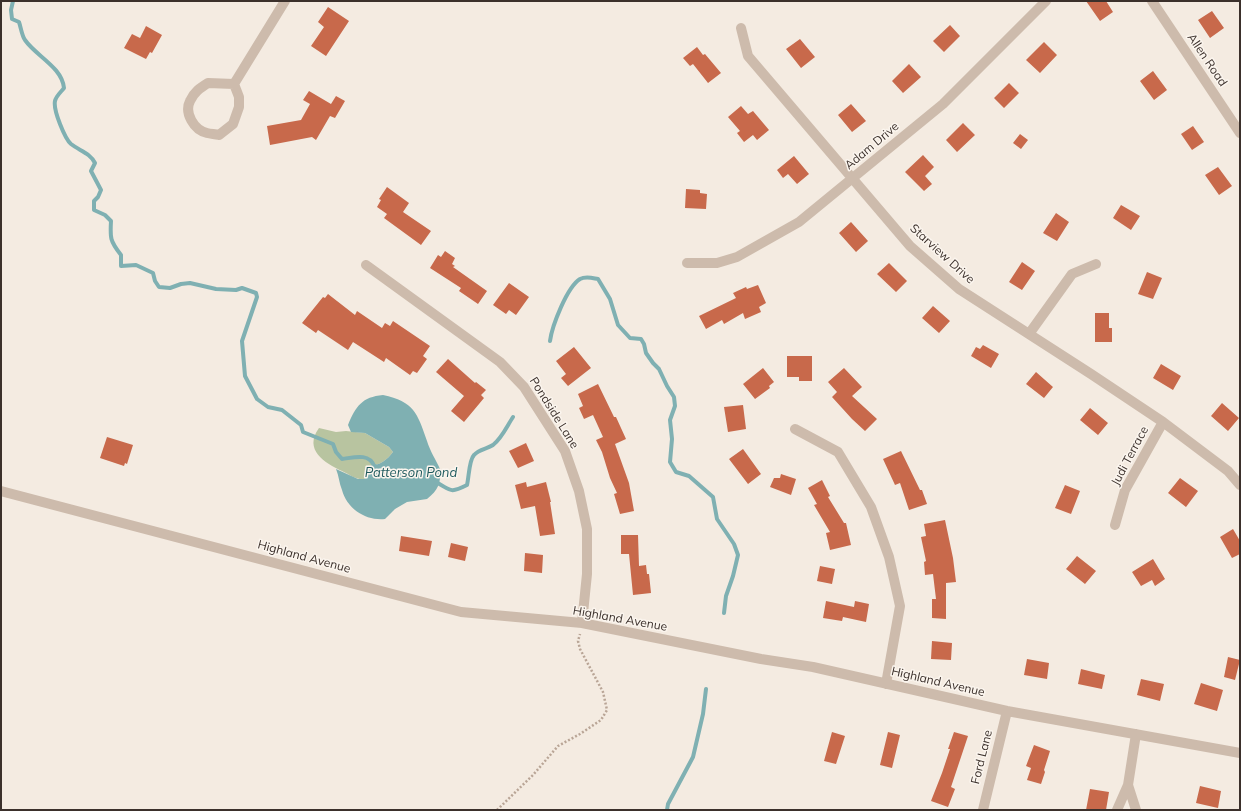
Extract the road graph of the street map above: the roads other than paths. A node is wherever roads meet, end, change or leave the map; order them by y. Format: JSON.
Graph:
{"nodes":[{"id":1,"x":285,"y":1,"type":"edge"},
{"id":2,"x":1046,"y":1,"type":"edge"},
{"id":3,"x":1158,"y":3,"type":"edge"},
{"id":4,"x":741,"y":28,"type":"dead end"},
{"id":5,"x":234,"y":84,"type":"junction"},
{"id":6,"x":1240,"y":133,"type":"edge"},
{"id":7,"x":853,"y":179,"type":"junction"},
{"id":8,"x":687,"y":263,"type":"dead end"},
{"id":9,"x":1096,"y":264,"type":"dead end"},
{"id":10,"x":366,"y":265,"type":"dead end"},
{"id":11,"x":1030,"y":334,"type":"junction"},
{"id":12,"x":1163,"y":422,"type":"junction"},
{"id":13,"x":795,"y":429,"type":"dead end"},
{"id":14,"x":1240,"y":485,"type":"edge"},
{"id":15,"x":1,"y":491,"type":"edge"},
{"id":16,"x":1115,"y":526,"type":"dead end"},
{"id":17,"x":582,"y":623,"type":"junction"},
{"id":18,"x":886,"y":684,"type":"junction"},
{"id":19,"x":1007,"y":711,"type":"junction"},
{"id":20,"x":1136,"y":734,"type":"junction"},
{"id":21,"x":1240,"y":753,"type":"edge"},
{"id":22,"x":1128,"y":785,"type":"junction"},
{"id":23,"x":982,"y":810,"type":"edge"},
{"id":24,"x":1117,"y":810,"type":"edge"},
{"id":25,"x":1136,"y":810,"type":"edge"}],
"edges":[{"from":1,"to":5,"type":"street"},
{"from":2,"to":7,"type":"street","name":"Adam Drive"},
{"from":3,"to":6,"type":"street","name":"Allen Road"},
{"from":4,"to":7,"type":"street","name":"Starview Drive"},
{"from":5,"to":5,"type":"street"},
{"from":7,"to":8,"type":"street","name":"Adam Drive"},
{"from":7,"to":11,"type":"street","name":"Starview Drive"},
{"from":9,"to":11,"type":"street"},
{"from":10,"to":17,"type":"street","name":"Pondside Lane"},
{"from":11,"to":12,"type":"street","name":"Starview Drive"},
{"from":12,"to":14,"type":"street","name":"Starview Drive"},
{"from":12,"to":16,"type":"street","name":"Judi Terrace"},
{"from":13,"to":18,"type":"street"},
{"from":15,"to":17,"type":"street","name":"Highland Avenue"},
{"from":17,"to":18,"type":"street","name":"Highland Avenue"},
{"from":18,"to":19,"type":"street","name":"Highland Avenue"},
{"from":19,"to":20,"type":"street","name":"Highland Avenue"},
{"from":19,"to":23,"type":"street","name":"Ford Lane"},
{"from":20,"to":21,"type":"street","name":"Highland Avenue"},
{"from":20,"to":22,"type":"street"},
{"from":22,"to":24,"type":"street"},
{"from":22,"to":25,"type":"street"}]}
